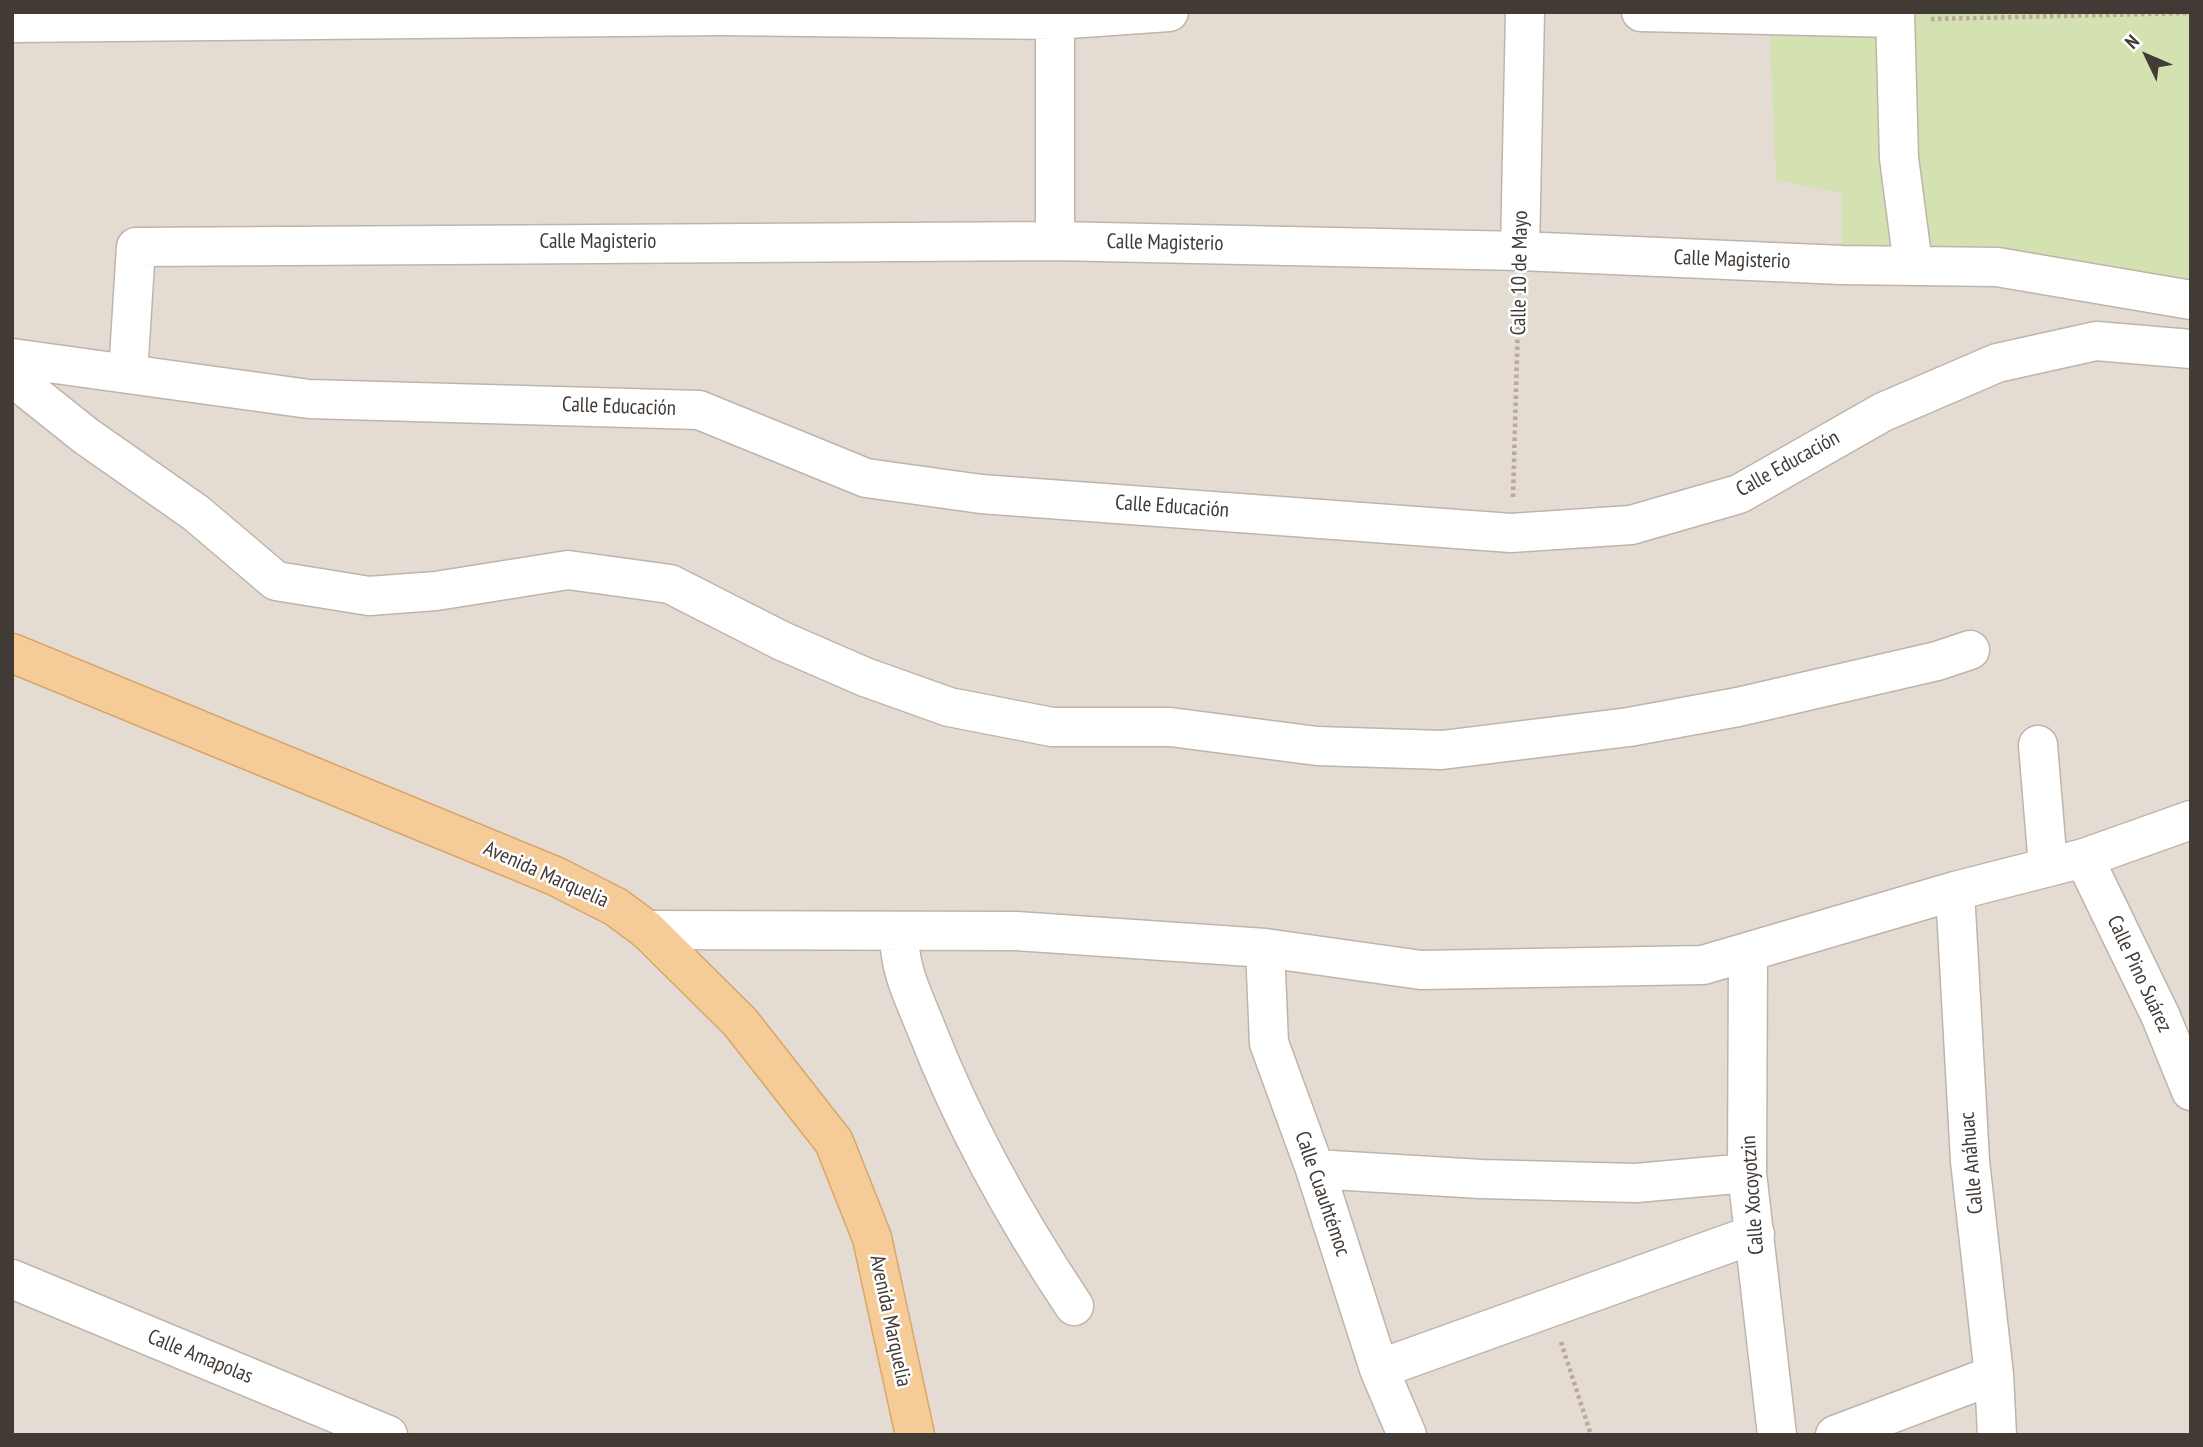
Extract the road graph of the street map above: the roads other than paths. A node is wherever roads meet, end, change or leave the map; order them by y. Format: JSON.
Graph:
{"nodes":[{"id":1,"x":1169,"y":12,"type":"edge"},
{"id":2,"x":1525,"y":12,"type":"edge"},
{"id":3,"x":1641,"y":12,"type":"edge"},
{"id":4,"x":1895,"y":15,"type":"edge"},
{"id":5,"x":1055,"y":20,"type":"junction"},
{"id":6,"x":12,"y":23,"type":"edge"},
{"id":7,"x":1055,"y":241,"type":"junction"},
{"id":8,"x":1520,"y":251,"type":"junction"},
{"id":9,"x":1913,"y":265,"type":"junction"},
{"id":10,"x":2191,"y":300,"type":"edge"},
{"id":11,"x":2191,"y":349,"type":"edge"},
{"id":12,"x":12,"y":358,"type":"edge"},
{"id":13,"x":128,"y":374,"type":"junction"},
{"id":14,"x":12,"y":377,"type":"edge"},
{"id":15,"x":1970,"y":650,"type":"dead end"},
{"id":16,"x":12,"y":653,"type":"edge"},
{"id":17,"x":2038,"y":745,"type":"dead end"},
{"id":18,"x":2191,"y":820,"type":"edge"},
{"id":19,"x":2066,"y":862,"type":"junction"},
{"id":20,"x":1955,"y":891,"type":"junction"},
{"id":21,"x":647,"y":930,"type":"junction"},
{"id":22,"x":899,"y":931,"type":"junction"},
{"id":23,"x":1265,"y":948,"type":"junction"},
{"id":24,"x":1748,"y":954,"type":"junction"},
{"id":25,"x":2191,"y":1091,"type":"edge"},
{"id":26,"x":1315,"y":1169,"type":"junction"},
{"id":27,"x":1747,"y":1173,"type":"junction"},
{"id":28,"x":1755,"y":1234,"type":"junction"},
{"id":29,"x":12,"y":1279,"type":"edge"},
{"id":30,"x":1074,"y":1306,"type":"dead end"},
{"id":31,"x":1379,"y":1369,"type":"junction"},
{"id":32,"x":1994,"y":1375,"type":"junction"},
{"id":33,"x":388,"y":1435,"type":"edge"},
{"id":34,"x":915,"y":1435,"type":"edge"},
{"id":35,"x":1407,"y":1435,"type":"edge"},
{"id":36,"x":1777,"y":1435,"type":"edge"},
{"id":37,"x":1835,"y":1435,"type":"edge"},
{"id":38,"x":1997,"y":1435,"type":"edge"}],
"edges":[{"from":1,"to":5,"type":"street"},
{"from":2,"to":8,"type":"street","name":"Calle 10 de Mayo"},
{"from":3,"to":4,"type":"street"},
{"from":4,"to":9,"type":"street"},
{"from":5,"to":6,"type":"street"},
{"from":5,"to":7,"type":"street"},
{"from":7,"to":8,"type":"street","name":"Calle Magisterio"},
{"from":7,"to":13,"type":"street","name":"Calle Magisterio"},
{"from":8,"to":9,"type":"street","name":"Calle Magisterio"},
{"from":9,"to":10,"type":"street","name":"Calle Magisterio"},
{"from":11,"to":13,"type":"street","name":"Calle Educación"},
{"from":12,"to":13,"type":"street","name":"Calle Educación"},
{"from":14,"to":15,"type":"street"},
{"from":16,"to":21,"type":"main road","name":"Avenida Marquelia"},
{"from":17,"to":19,"type":"street"},
{"from":18,"to":19,"type":"street"},
{"from":19,"to":20,"type":"street"},
{"from":19,"to":25,"type":"street","name":"Calle Pino Suárez"},
{"from":20,"to":24,"type":"street"},
{"from":20,"to":32,"type":"street","name":"Calle Anáhuac"},
{"from":21,"to":22,"type":"street"},
{"from":21,"to":34,"type":"main road","name":"Avenida Marquelia"},
{"from":22,"to":23,"type":"street"},
{"from":22,"to":30,"type":"street"},
{"from":23,"to":24,"type":"street"},
{"from":23,"to":26,"type":"street","name":"Calle Cuauhtémoc"},
{"from":24,"to":27,"type":"street","name":"Calle Xocoyotzin"},
{"from":26,"to":27,"type":"street"},
{"from":26,"to":31,"type":"street","name":"Calle Cuauhtémoc"},
{"from":27,"to":28,"type":"street","name":"Calle Xocoyotzin"},
{"from":28,"to":31,"type":"street"},
{"from":28,"to":36,"type":"street","name":"Calle Xocoyotzin"},
{"from":29,"to":33,"type":"street","name":"Calle Amapolas"},
{"from":31,"to":35,"type":"street","name":"Calle Cuauhtémoc"},
{"from":32,"to":37,"type":"street"},
{"from":32,"to":38,"type":"street","name":"Calle Anáhuac"}]}
